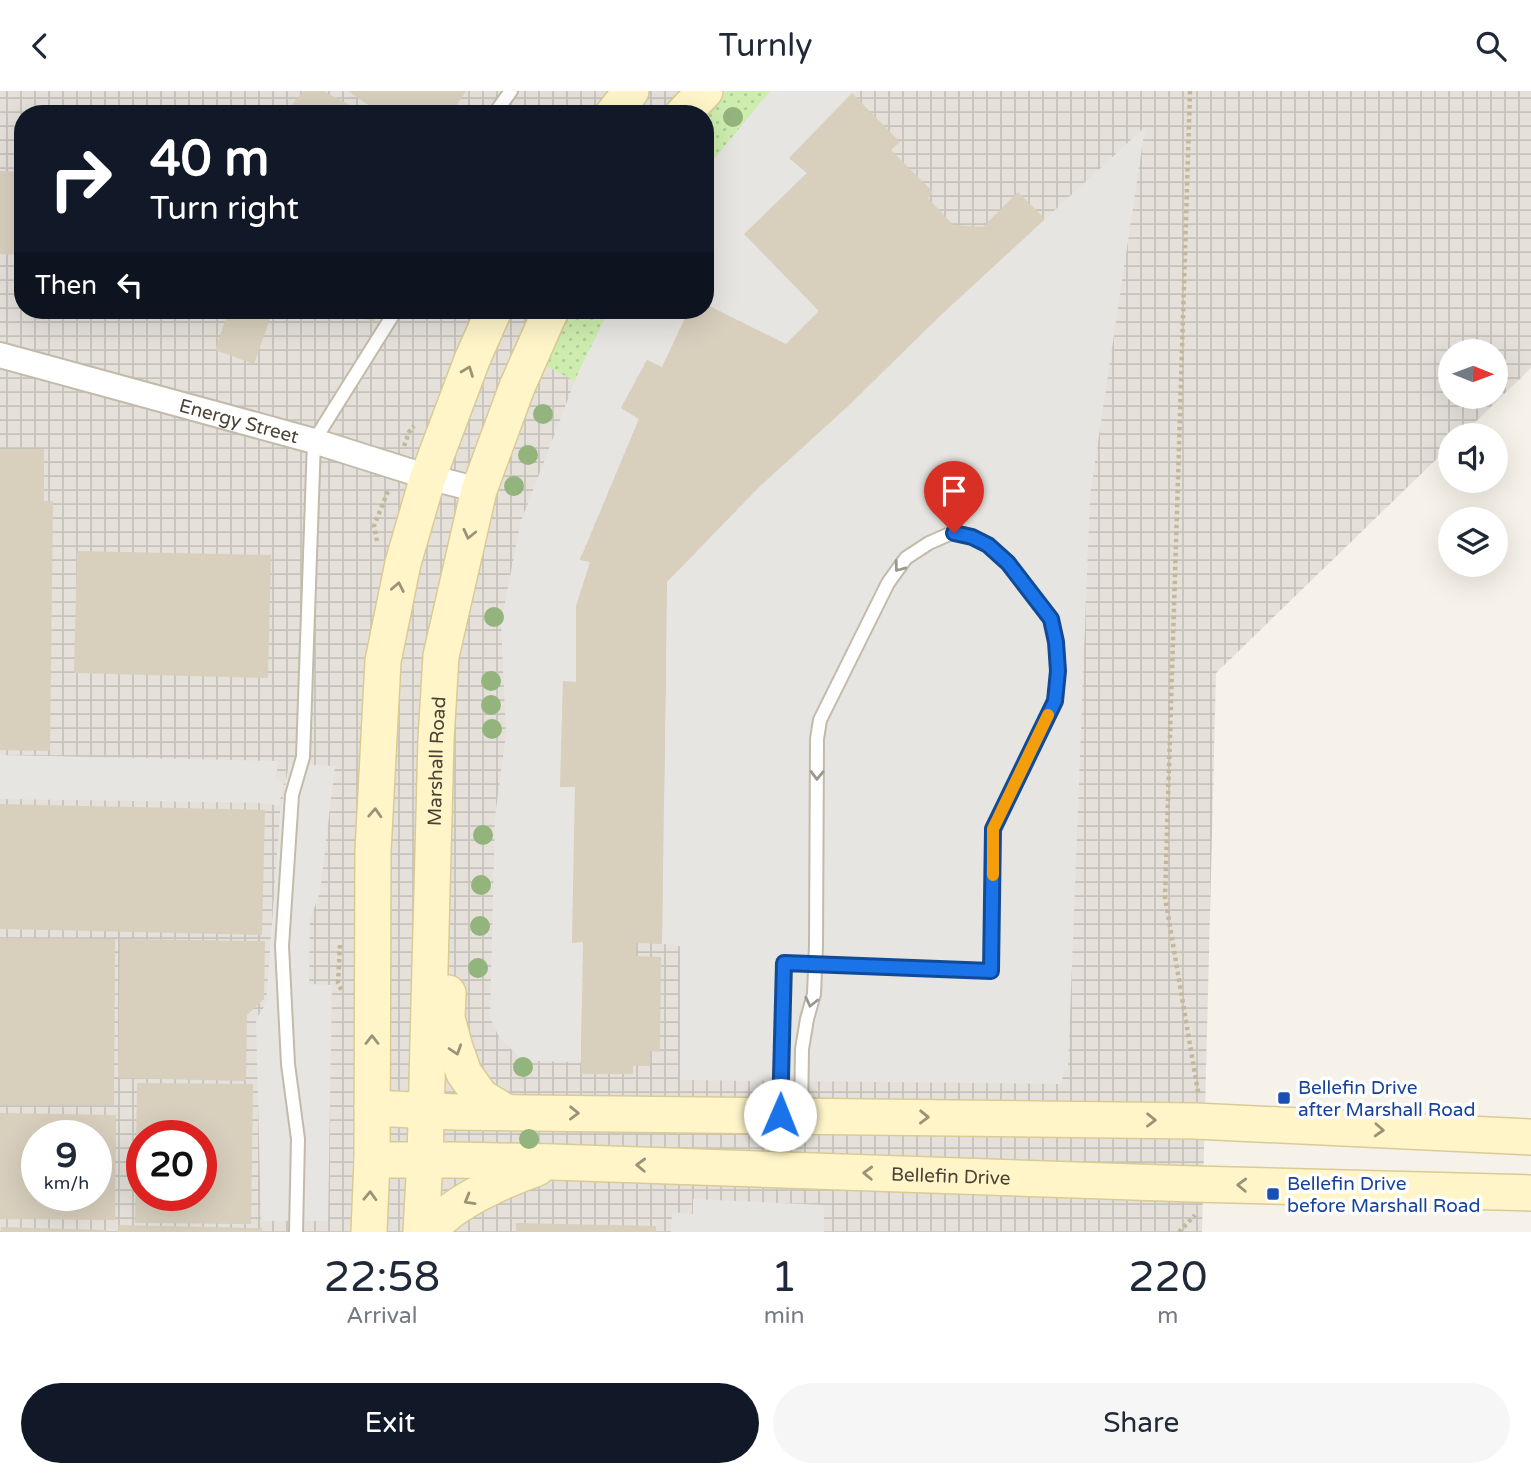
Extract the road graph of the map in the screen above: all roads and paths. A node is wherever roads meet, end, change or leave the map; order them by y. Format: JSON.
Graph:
{"nodes":[{"id":1,"x":631,"y":91,"type":"edge"},
{"id":2,"x":705,"y":91,"type":"edge"},
{"id":3,"x":1190,"y":91,"type":"edge"},
{"id":4,"x":620,"y":105,"type":"edge"},
{"id":5,"x":692,"y":105,"type":"edge"},
{"id":6,"x":390,"y":319,"type":"edge"},
{"id":7,"x":490,"y":319,"type":"edge"},
{"id":8,"x":547,"y":319,"type":"edge"},
{"id":9,"x":0,"y":355,"type":"edge"},
{"id":10,"x":314,"y":441,"type":"junction"},
{"id":11,"x":428,"y":477,"type":"junction"},
{"id":12,"x":479,"y":490,"type":"junction"},
{"id":13,"x":436,"y":739,"type":"junction"},
{"id":14,"x":815,"y":965,"type":"junction"},
{"id":15,"x":372,"y":1108,"type":"junction"},
{"id":16,"x":426,"y":1110,"type":"junction"},
{"id":17,"x":506,"y":1112,"type":"junction"},
{"id":18,"x":790,"y":1116,"type":"junction"},
{"id":19,"x":1195,"y":1121,"type":"junction"},
{"id":20,"x":1531,"y":1137,"type":"edge"},
{"id":21,"x":372,"y":1160,"type":"junction"},
{"id":22,"x":425,"y":1160,"type":"junction"},
{"id":23,"x":553,"y":1162,"type":"junction"},
{"id":24,"x":1531,"y":1193,"type":"edge"},
{"id":25,"x":296,"y":1232,"type":"edge"},
{"id":26,"x":369,"y":1232,"type":"edge"},
{"id":27,"x":421,"y":1232,"type":"edge"},
{"id":28,"x":429,"y":1232,"type":"edge"}],
"edges":[{"from":1,"to":4,"type":"main road"},
{"from":2,"to":5,"type":"main road"},
{"from":3,"to":19,"type":"path"},
{"from":6,"to":10,"type":"lane"},
{"from":11,"to":7,"type":"main road","one_way":true},
{"from":8,"to":12,"type":"main road","name":"Marshall Road"},
{"from":9,"to":10,"type":"street","name":"Energy Street"},
{"from":10,"to":11,"type":"street","name":"Energy Street"},
{"from":10,"to":25,"type":"lane"},
{"from":11,"to":12,"type":"street","name":"Energy Street"},
{"from":15,"to":11,"type":"main road","one_way":true},
{"from":12,"to":13,"type":"main road","name":"Marshall Road","one_way":true},
{"from":13,"to":16,"type":"main road","name":"Marshall Road"},
{"from":13,"to":17,"type":"main road","one_way":true},
{"from":14,"to":14,"type":"lane","one_way":true},
{"from":14,"to":18,"type":"lane","one_way":true},
{"from":14,"to":18,"type":"lane"},
{"from":15,"to":16,"type":"main road"},
{"from":15,"to":21,"type":"main road"},
{"from":16,"to":17,"type":"main road"},
{"from":16,"to":22,"type":"main road","name":"Marshall Road"},
{"from":17,"to":18,"type":"main road","one_way":true},
{"from":18,"to":19,"type":"main road","one_way":true},
{"from":19,"to":20,"type":"main road","one_way":true},
{"from":21,"to":22,"type":"main road","name":"Bellefin Drive"},
{"from":26,"to":21,"type":"main road","one_way":true},
{"from":22,"to":23,"type":"main road","name":"Bellefin Drive"},
{"from":22,"to":27,"type":"main road","name":"Marshall Road"},
{"from":24,"to":23,"type":"main road","name":"Bellefin Drive","one_way":true},
{"from":23,"to":28,"type":"main road","one_way":true}]}
